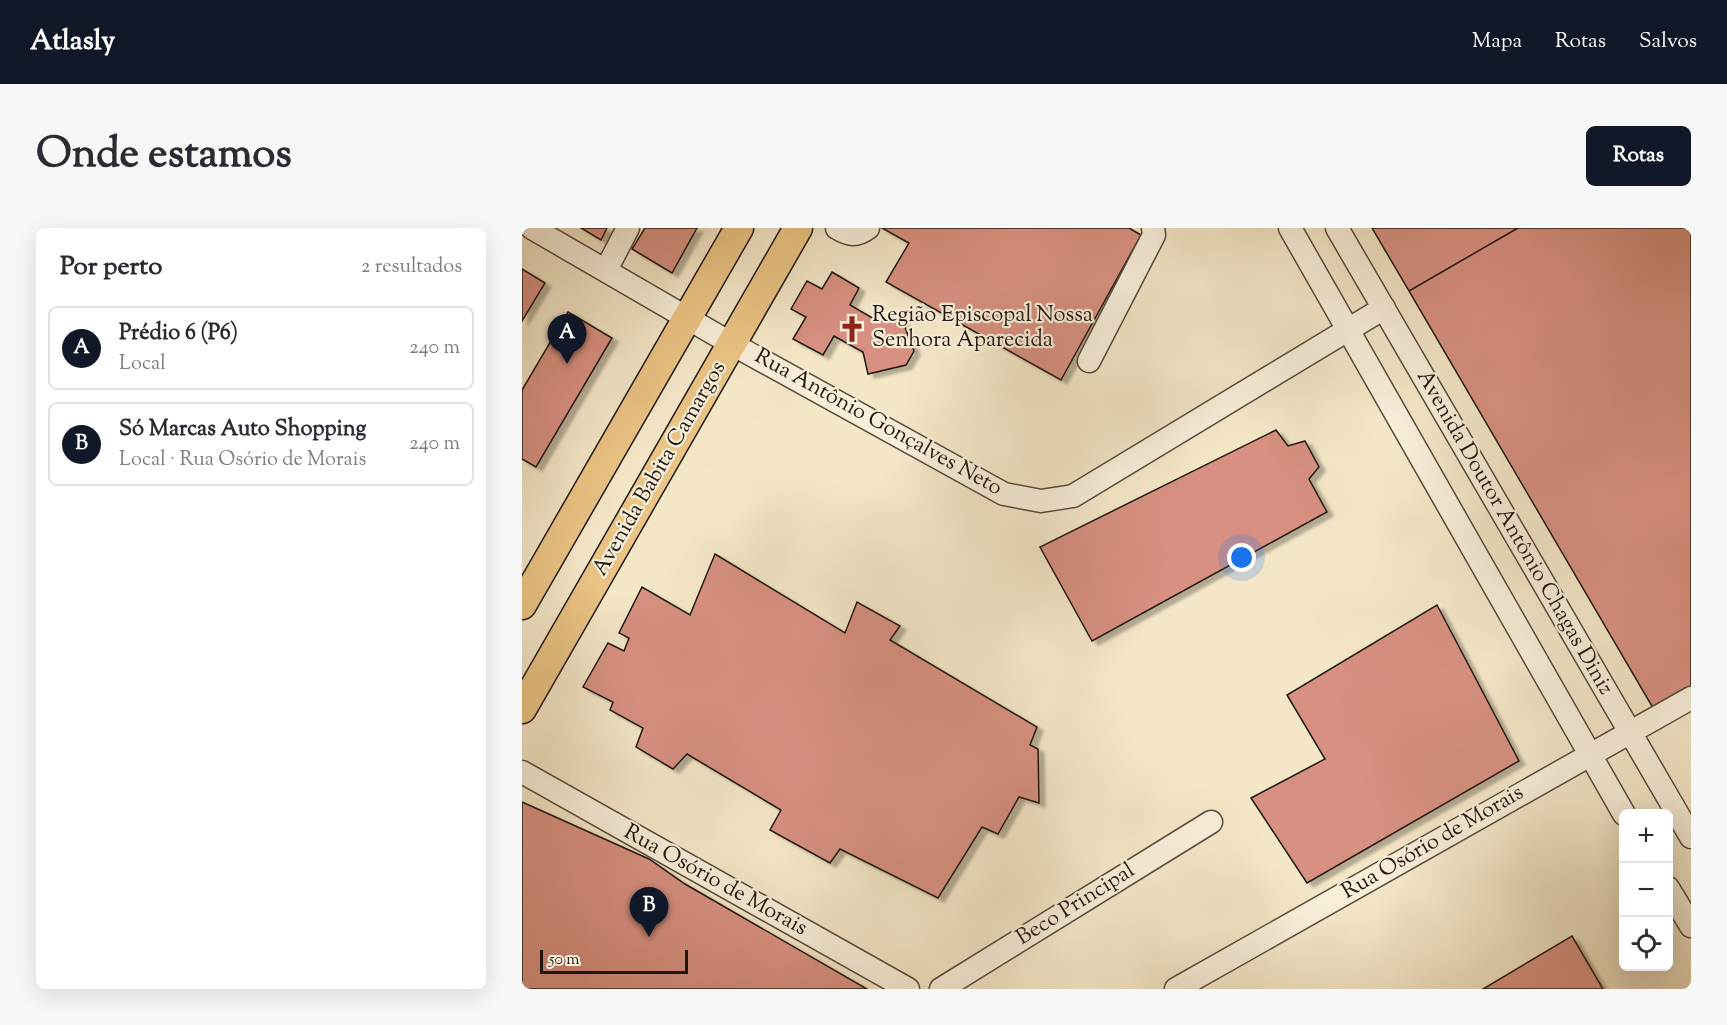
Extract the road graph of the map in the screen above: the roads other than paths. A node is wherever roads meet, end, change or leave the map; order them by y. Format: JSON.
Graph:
{"nodes":[{"id":1,"x":532,"y":228,"type":"edge"},
{"id":2,"x":628,"y":228,"type":"edge"},
{"id":3,"x":739,"y":228,"type":"edge"},
{"id":4,"x":798,"y":228,"type":"edge"},
{"id":5,"x":837,"y":228,"type":"edge"},
{"id":6,"x":868,"y":228,"type":"edge"},
{"id":7,"x":1153,"y":228,"type":"edge"},
{"id":8,"x":1290,"y":228,"type":"edge"},
{"id":9,"x":1337,"y":228,"type":"edge"},
{"id":10,"x":606,"y":270,"type":"junction"},
{"id":11,"x":1384,"y":308,"type":"junction"},
{"id":12,"x":689,"y":317,"type":"junction"},
{"id":13,"x":1350,"y":328,"type":"junction"},
{"id":14,"x":732,"y":344,"type":"junction"},
{"id":15,"x":1089,"y":361,"type":"dead end"},
{"id":16,"x":522,"y":605,"type":"edge"},
{"id":17,"x":1691,"y":698,"type":"edge"},
{"id":18,"x":522,"y":709,"type":"edge"},
{"id":19,"x":1630,"y":733,"type":"junction"},
{"id":20,"x":1589,"y":754,"type":"junction"},
{"id":21,"x":522,"y":772,"type":"edge"},
{"id":22,"x":1622,"y":809,"type":"edge"},
{"id":23,"x":1211,"y":822,"type":"dead end"},
{"id":24,"x":1691,"y":837,"type":"edge"},
{"id":25,"x":1673,"y":896,"type":"edge"},
{"id":26,"x":1691,"y":926,"type":"edge"},
{"id":27,"x":908,"y":989,"type":"edge"},
{"id":28,"x":941,"y":989,"type":"edge"},
{"id":29,"x":1176,"y":989,"type":"edge"}],
"edges":[{"from":1,"to":10,"type":"street","name":"Rua Antônio Gonçalves Neto"},
{"from":2,"to":10,"type":"street"},
{"from":3,"to":12,"type":"main road"},
{"from":4,"to":14,"type":"main road","name":"Avenida Babita Camargos"},
{"from":5,"to":6,"type":"street"},
{"from":7,"to":15,"type":"street"},
{"from":8,"to":13,"type":"street","name":"Avenida Doutor Antônio Chagas Diniz"},
{"from":9,"to":11,"type":"street","name":"Avenida Doutor Antônio Chagas Diniz"},
{"from":10,"to":12,"type":"street","name":"Rua Antônio Gonçalves Neto"},
{"from":11,"to":13,"type":"street","name":"Rua Antônio Gonçalves Neto"},
{"from":11,"to":19,"type":"street","name":"Avenida Doutor Antônio Chagas Diniz"},
{"from":12,"to":14,"type":"street","name":"Rua Antônio Gonçalves Neto"},
{"from":12,"to":16,"type":"main road"},
{"from":13,"to":14,"type":"street","name":"Rua Antônio Gonçalves Neto"},
{"from":13,"to":20,"type":"street","name":"Avenida Doutor Antônio Chagas Diniz"},
{"from":14,"to":18,"type":"main road","name":"Avenida Babita Camargos"},
{"from":17,"to":19,"type":"street","name":"Rua Osório de Morais"},
{"from":19,"to":20,"type":"street","name":"Rua Osório de Morais"},
{"from":19,"to":24,"type":"street","name":"Avenida Doutor Antônio Chagas Diniz"},
{"from":20,"to":22,"type":"street","name":"Avenida Doutor Antônio Chagas Diniz"},
{"from":20,"to":29,"type":"street","name":"Rua Osório de Morais"},
{"from":21,"to":27,"type":"street","name":"Rua Osório de Morais"},
{"from":23,"to":28,"type":"street","name":"Beco Principal"},
{"from":25,"to":26,"type":"street"}]}
